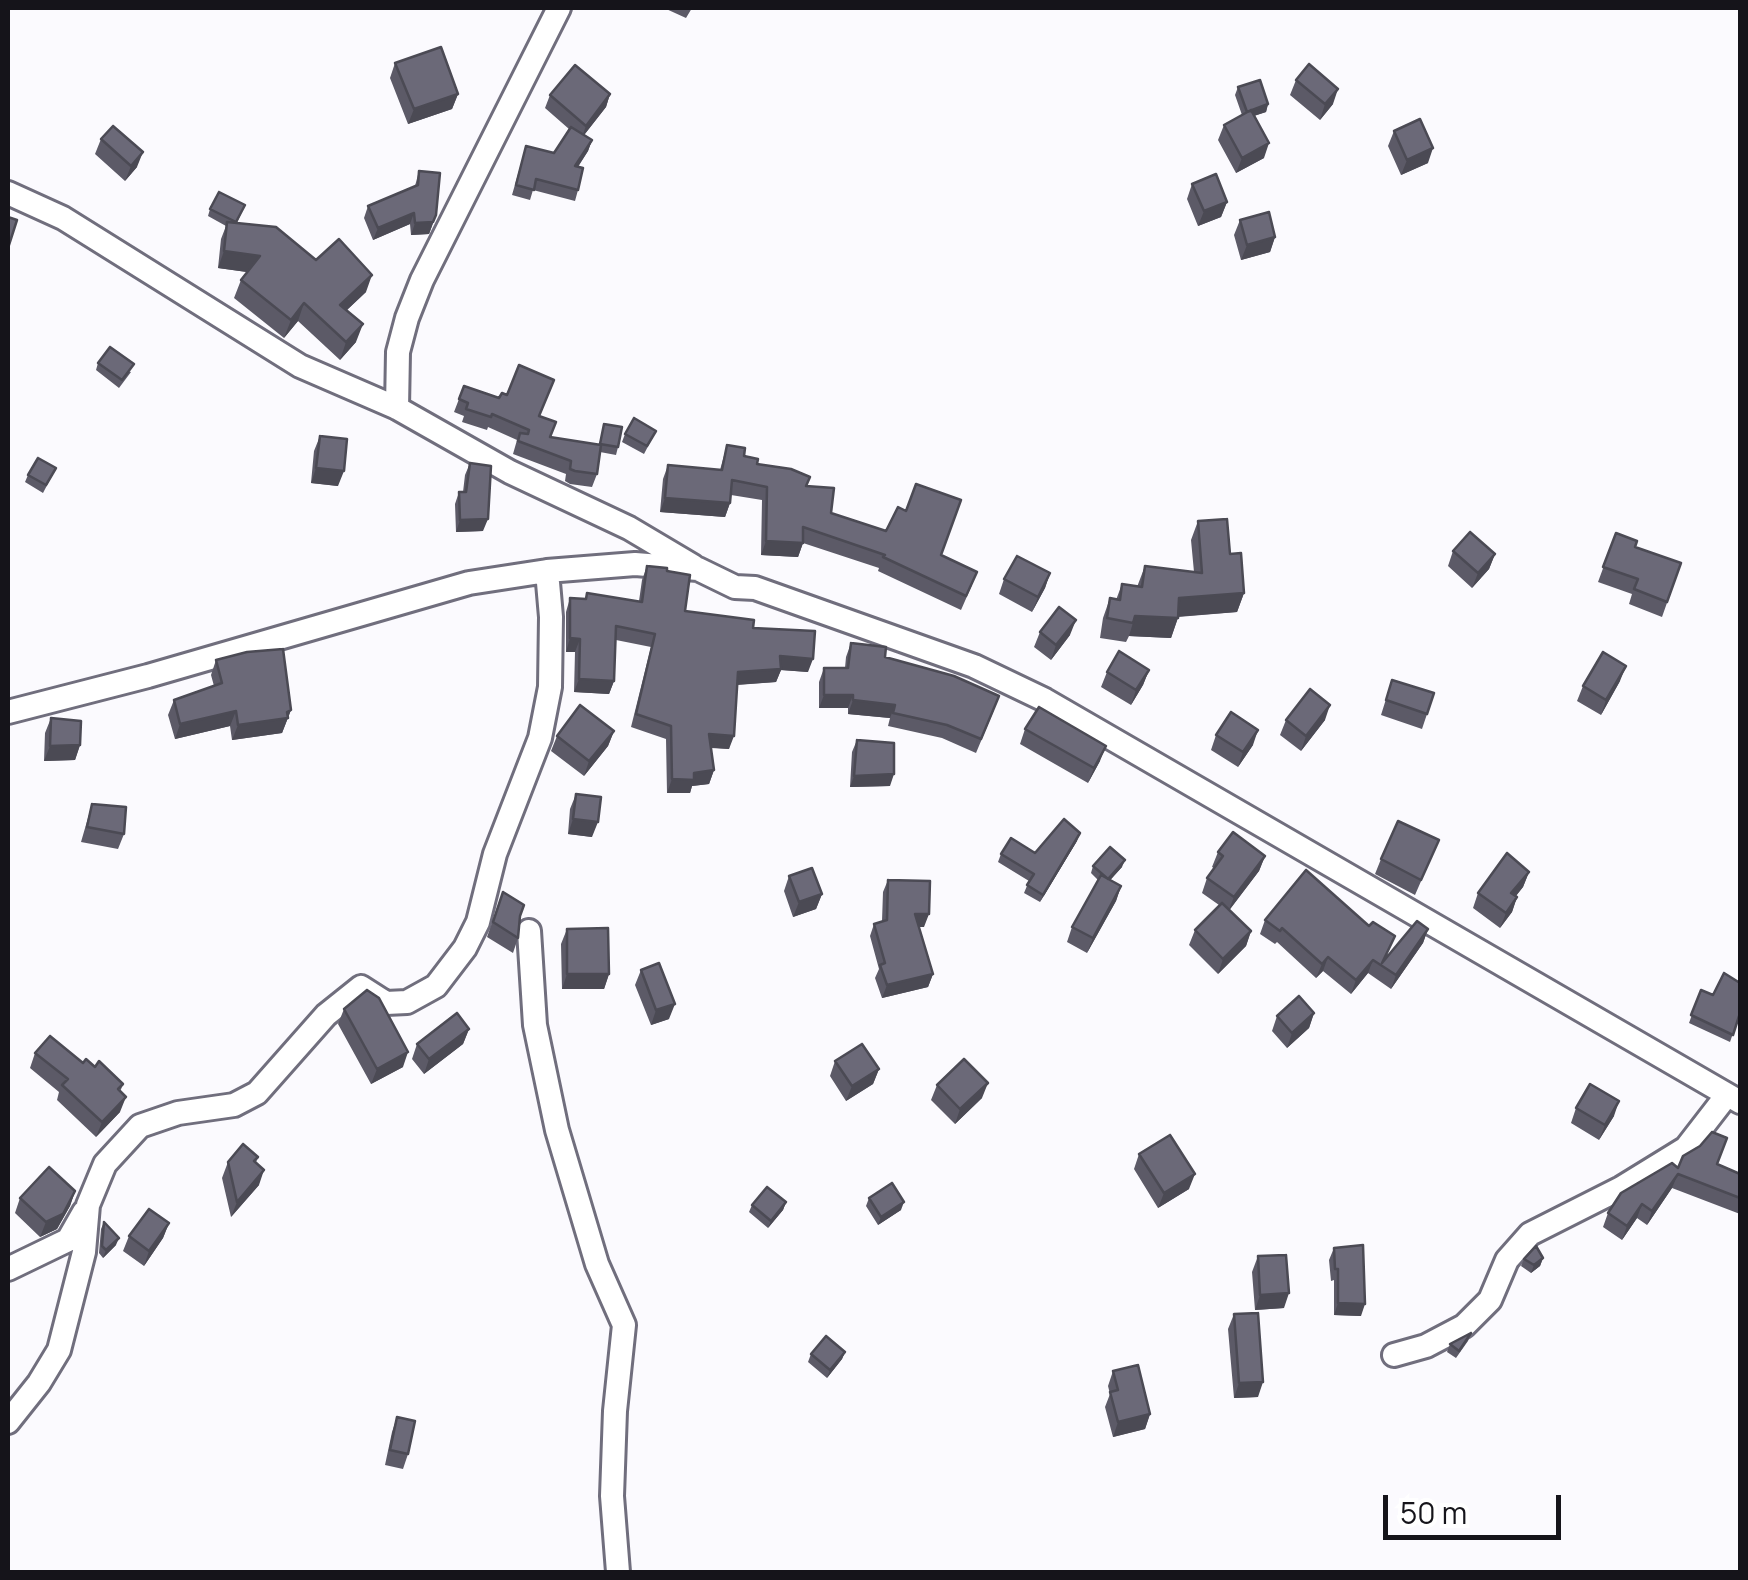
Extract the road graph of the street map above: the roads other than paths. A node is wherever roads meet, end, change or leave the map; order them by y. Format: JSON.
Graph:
{"nodes":[{"id":1,"x":559,"y":8,"type":"edge"},
{"id":2,"x":8,"y":193,"type":"edge"},
{"id":3,"x":397,"y":408,"type":"junction"},
{"id":4,"x":698,"y":569,"type":"junction"},
{"id":5,"x":546,"y":571,"type":"junction"},
{"id":6,"x":8,"y":712,"type":"edge"},
{"id":7,"x":529,"y":930,"type":"dead end"},
{"id":8,"x":1734,"y":1099,"type":"edge"},
{"id":9,"x":88,"y":1205,"type":"junction"},
{"id":10,"x":8,"y":1269,"type":"edge"},
{"id":11,"x":1394,"y":1355,"type":"dead end"},
{"id":12,"x":8,"y":1422,"type":"edge"},
{"id":13,"x":618,"y":1572,"type":"edge"}],
"edges":[{"from":1,"to":3,"type":"street"},
{"from":2,"to":3,"type":"street"},
{"from":3,"to":4,"type":"street"},
{"from":4,"to":5,"type":"street"},
{"from":4,"to":8,"type":"street"},
{"from":5,"to":6,"type":"street"},
{"from":5,"to":9,"type":"street"},
{"from":7,"to":13,"type":"street"},
{"from":8,"to":11,"type":"street"},
{"from":9,"to":10,"type":"street"},
{"from":9,"to":12,"type":"street"}]}
